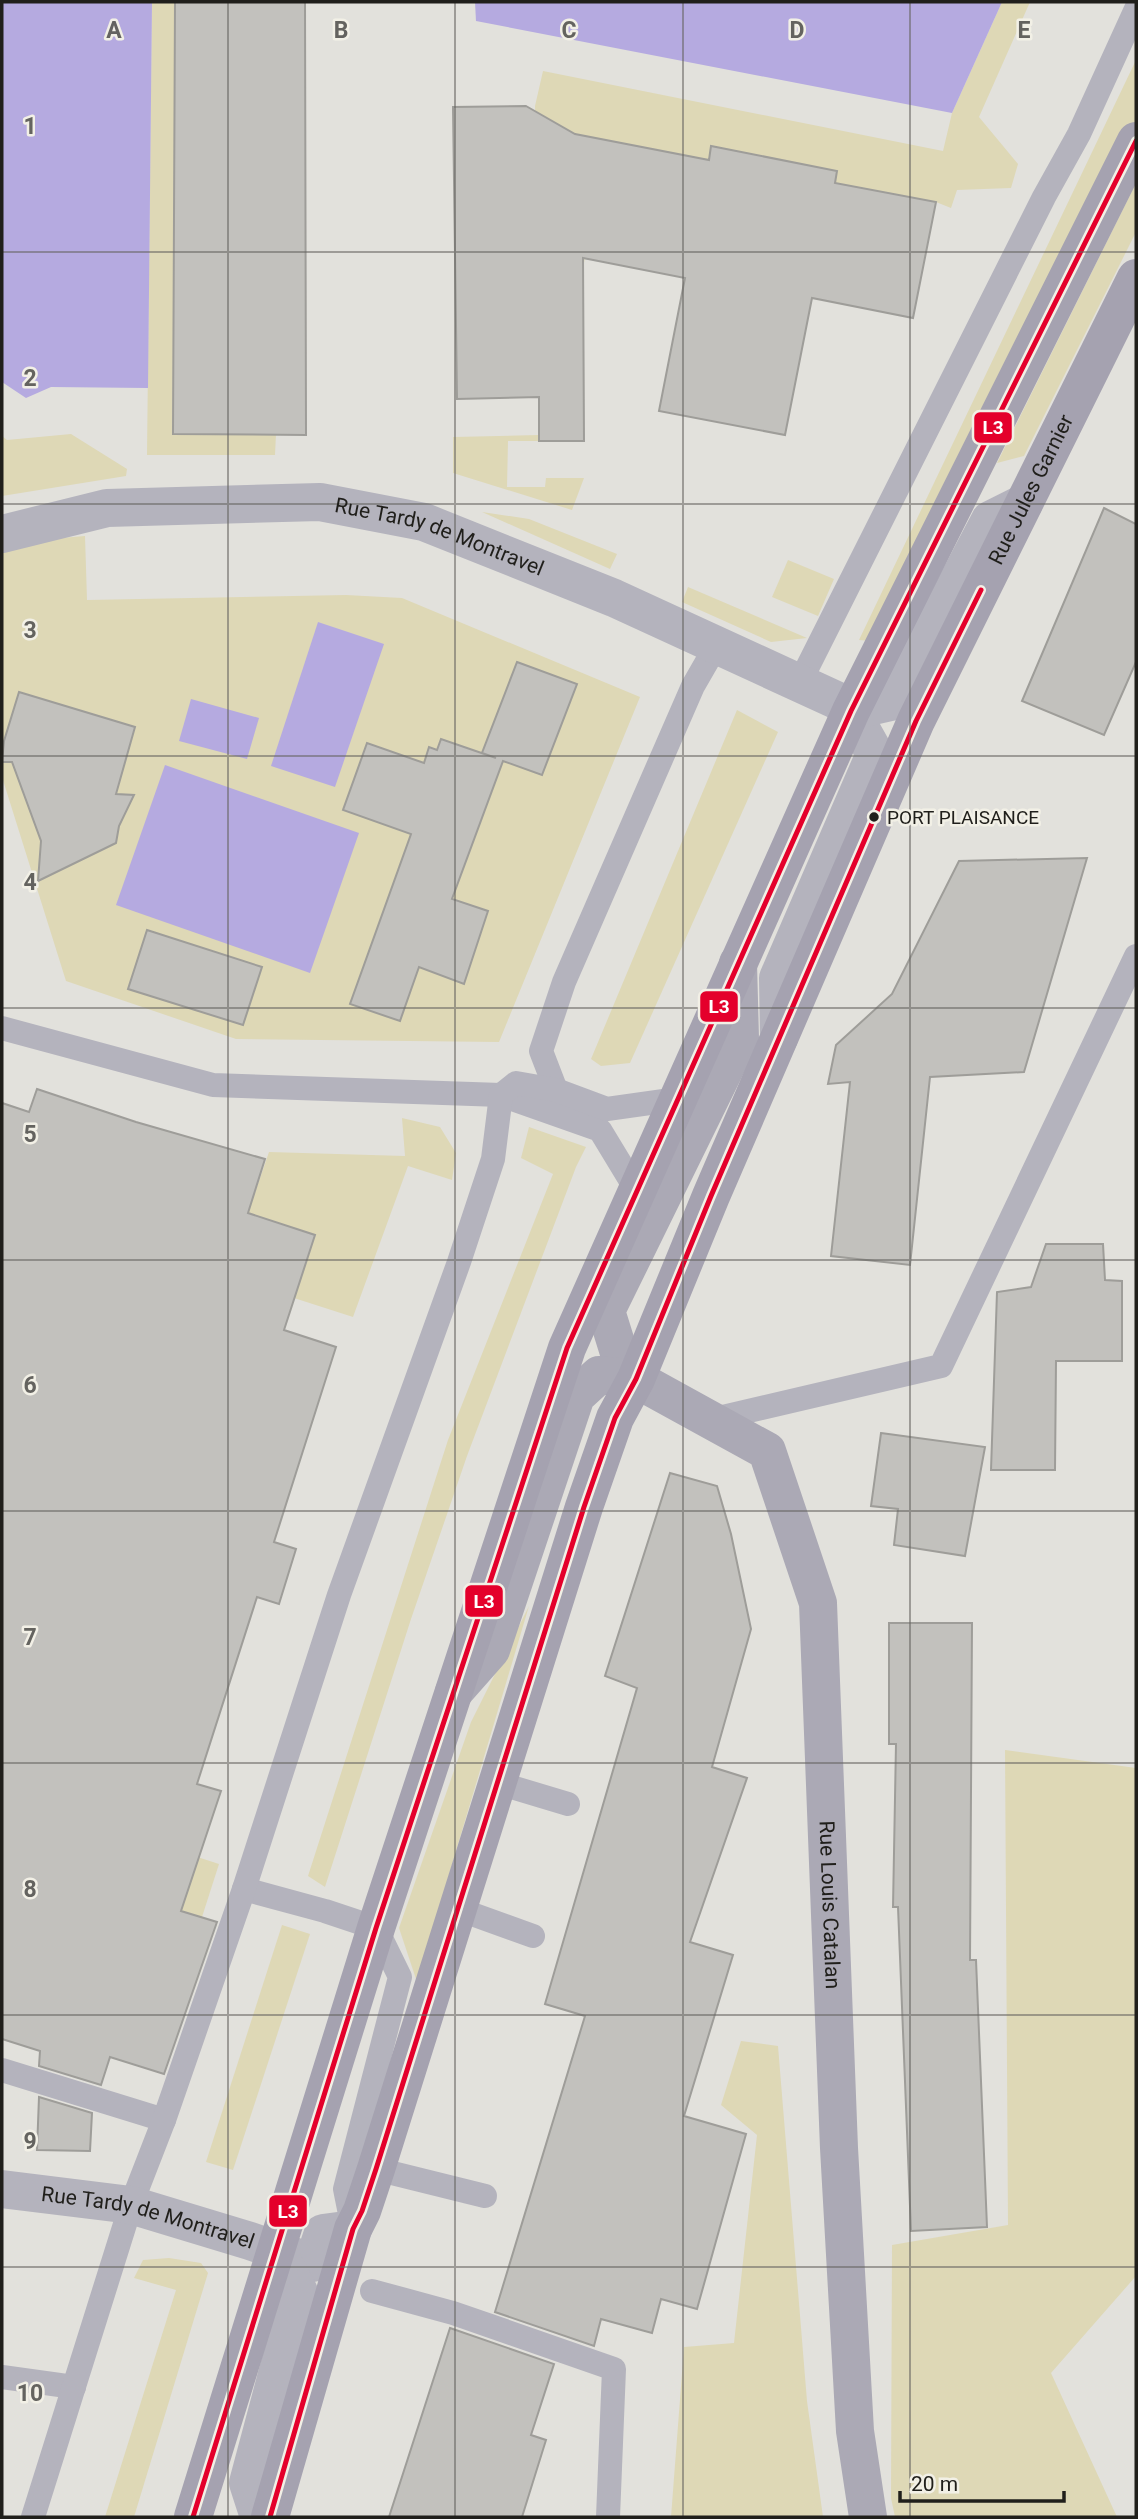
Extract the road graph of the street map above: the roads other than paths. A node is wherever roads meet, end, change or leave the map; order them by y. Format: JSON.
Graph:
{"nodes":[{"id":1,"x":1136,"y":9,"type":"edge"},
{"id":2,"x":1136,"y":141,"type":"edge"},
{"id":3,"x":1136,"y":278,"type":"edge"},
{"id":4,"x":1024,"y":503,"type":"junction"},
{"id":5,"x":2,"y":534,"type":"edge"},
{"id":6,"x":716,"y":646,"type":"junction"},
{"id":7,"x":800,"y":682,"type":"junction"},
{"id":8,"x":851,"y":710,"type":"junction"},
{"id":9,"x":1136,"y":956,"type":"edge"},
{"id":10,"x":738,"y":963,"type":"junction"},
{"id":11,"x":3,"y":1022,"type":"edge"},
{"id":12,"x":779,"y":1038,"type":"junction"},
{"id":13,"x":556,"y":1090,"type":"junction"},
{"id":14,"x":501,"y":1095,"type":"junction"},
{"id":15,"x":678,"y":1099,"type":"junction"},
{"id":16,"x":637,"y":1191,"type":"junction"},
{"id":17,"x":636,"y":1379,"type":"junction"},
{"id":18,"x":710,"y":1420,"type":"junction"},
{"id":19,"x":454,"y":1692,"type":"junction"},
{"id":20,"x":498,"y":1783,"type":"junction"},
{"id":21,"x":568,"y":1804,"type":"dead end"},
{"id":22,"x":244,"y":1889,"type":"junction"},
{"id":23,"x":458,"y":1909,"type":"junction"},
{"id":24,"x":376,"y":1928,"type":"junction"},
{"id":25,"x":533,"y":1936,"type":"dead end"},
{"id":26,"x":2,"y":2070,"type":"edge"},
{"id":27,"x":164,"y":2120,"type":"junction"},
{"id":28,"x":376,"y":2169,"type":"junction"},
{"id":29,"x":2,"y":2189,"type":"edge"},
{"id":30,"x":485,"y":2196,"type":"dead end"},
{"id":31,"x":131,"y":2206,"type":"junction"},
{"id":32,"x":353,"y":2229,"type":"junction"},
{"id":33,"x":276,"y":2249,"type":"junction"},
{"id":34,"x":372,"y":2291,"type":"dead end"},
{"id":35,"x":2,"y":2377,"type":"edge"},
{"id":36,"x":74,"y":2386,"type":"junction"},
{"id":37,"x":33,"y":2517,"type":"edge"},
{"id":38,"x":193,"y":2517,"type":"edge"},
{"id":39,"x":259,"y":2517,"type":"edge"},
{"id":40,"x":270,"y":2517,"type":"edge"},
{"id":41,"x":608,"y":2517,"type":"edge"},
{"id":42,"x":868,"y":2517,"type":"edge"}],
"edges":[{"from":1,"to":7,"type":"lane"},
{"from":2,"to":8,"type":"main road"},
{"from":3,"to":4,"type":"main road","name":"Rue Jules Garnier"},
{"from":4,"to":8,"type":"street"},
{"from":4,"to":12,"type":"main road","name":"Rue Jules Garnier"},
{"from":5,"to":6,"type":"street","name":"Rue Tardy de Montravel"},
{"from":6,"to":7,"type":"street","name":"Rue Tardy de Montravel"},
{"from":6,"to":13,"type":"lane"},
{"from":7,"to":8,"type":"street","name":"Rue Tardy de Montravel"},
{"from":8,"to":10,"type":"main road"},
{"from":8,"to":12,"type":"street"},
{"from":9,"to":18,"type":"lane"},
{"from":10,"to":15,"type":"main road"},
{"from":10,"to":17,"type":"street"},
{"from":11,"to":14,"type":"lane"},
{"from":12,"to":17,"type":"main road","name":"Rue Jules Garnier"},
{"from":13,"to":14,"type":"lane"},
{"from":13,"to":15,"type":"lane"},
{"from":14,"to":16,"type":"lane"},
{"from":14,"to":22,"type":"lane"},
{"from":15,"to":16,"type":"main road"},
{"from":16,"to":19,"type":"main road"},
{"from":17,"to":18,"type":"street","name":"Rue Louis Catalan"},
{"from":17,"to":19,"type":"street"},
{"from":17,"to":20,"type":"main road","name":"Rue Jules Garnier"},
{"from":18,"to":42,"type":"street","name":"Rue Louis Catalan"},
{"from":19,"to":24,"type":"main road"},
{"from":20,"to":21,"type":"lane"},
{"from":20,"to":23,"type":"main road","name":"Rue Jules Garnier"},
{"from":22,"to":24,"type":"lane"},
{"from":22,"to":27,"type":"lane"},
{"from":23,"to":25,"type":"lane"},
{"from":23,"to":28,"type":"main road","name":"Rue Jules Garnier"},
{"from":24,"to":32,"type":"lane"},
{"from":24,"to":33,"type":"main road"},
{"from":26,"to":27,"type":"lane"},
{"from":27,"to":31,"type":"lane"},
{"from":28,"to":30,"type":"lane"},
{"from":28,"to":32,"type":"main road","name":"Rue Jules Garnier"},
{"from":29,"to":31,"type":"street","name":"Rue Tardy de Montravel"},
{"from":31,"to":33,"type":"street","name":"Rue Tardy de Montravel"},
{"from":31,"to":36,"type":"lane"},
{"from":32,"to":33,"type":"street","name":"Rue Tardy de Montravel"},
{"from":32,"to":40,"type":"main road","name":"Rue Jules Garnier"},
{"from":33,"to":38,"type":"main road"},
{"from":33,"to":39,"type":"street"},
{"from":34,"to":41,"type":"lane"},
{"from":35,"to":36,"type":"lane"},
{"from":36,"to":37,"type":"lane"}]}
